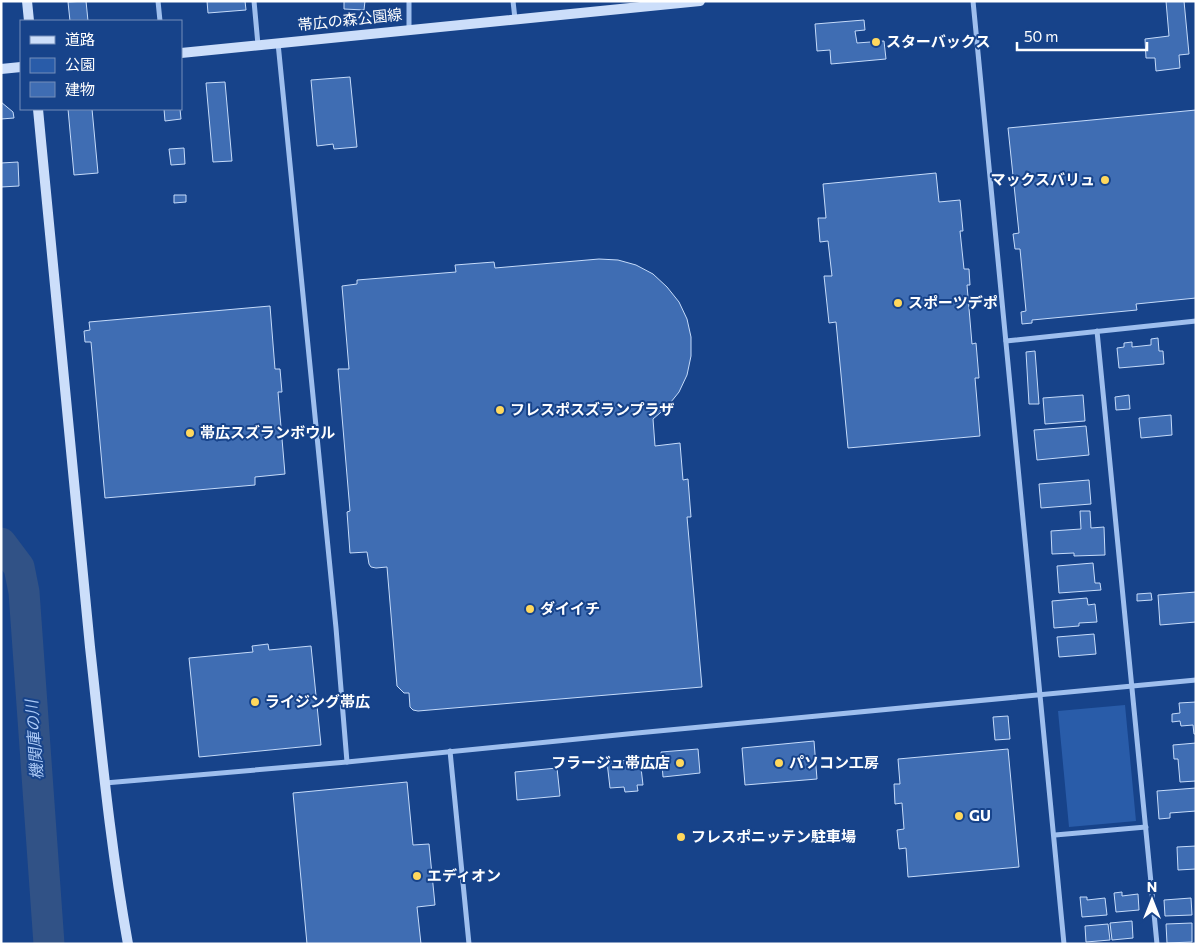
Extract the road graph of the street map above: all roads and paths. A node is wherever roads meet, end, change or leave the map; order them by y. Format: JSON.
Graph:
{"nodes":[{"id":1,"x":27,"y":1,"type":"edge"},
{"id":2,"x":158,"y":1,"type":"edge"},
{"id":3,"x":254,"y":1,"type":"edge"},
{"id":4,"x":409,"y":1,"type":"edge"},
{"id":5,"x":513,"y":1,"type":"edge"},
{"id":6,"x":700,"y":1,"type":"edge"},
{"id":7,"x":973,"y":1,"type":"edge"},
{"id":8,"x":515,"y":19,"type":"junction"},
{"id":9,"x":29,"y":20,"type":"edge"},
{"id":10,"x":160,"y":20,"type":"edge"},
{"id":11,"x":409,"y":30,"type":"junction"},
{"id":12,"x":278,"y":43,"type":"junction"},
{"id":13,"x":258,"y":45,"type":"junction"},
{"id":14,"x":182,"y":52,"type":"edge"},
{"id":15,"x":20,"y":67,"type":"edge"},
{"id":16,"x":1,"y":69,"type":"edge"},
{"id":17,"x":38,"y":110,"type":"edge"},
{"id":18,"x":1196,"y":321,"type":"edge"},
{"id":19,"x":1097,"y":331,"type":"junction"},
{"id":20,"x":1006,"y":341,"type":"junction"},
{"id":21,"x":1196,"y":680,"type":"edge"},
{"id":22,"x":1131,"y":686,"type":"junction"},
{"id":23,"x":1039,"y":694,"type":"junction"},
{"id":24,"x":450,"y":751,"type":"junction"},
{"id":25,"x":347,"y":762,"type":"junction"},
{"id":26,"x":104,"y":784,"type":"junction"},
{"id":27,"x":1146,"y":828,"type":"junction"},
{"id":28,"x":1054,"y":835,"type":"junction"},
{"id":29,"x":128,"y":944,"type":"edge"},
{"id":30,"x":470,"y":944,"type":"edge"},
{"id":31,"x":1064,"y":944,"type":"edge"},
{"id":32,"x":1157,"y":944,"type":"edge"}],
"edges":[{"from":1,"to":9,"type":"street"},
{"from":2,"to":10,"type":"street"},
{"from":3,"to":13,"type":"street"},
{"from":4,"to":11,"type":"street"},
{"from":5,"to":8,"type":"street"},
{"from":6,"to":8,"type":"street","name":"帯広の森公園線"},
{"from":7,"to":20,"type":"street"},
{"from":8,"to":11,"type":"street","name":"帯広の森公園線"},
{"from":11,"to":12,"type":"street","name":"帯広の森公園線"},
{"from":12,"to":13,"type":"street","name":"帯広の森公園線"},
{"from":12,"to":25,"type":"street"},
{"from":13,"to":14,"type":"street","name":"帯広の森公園線"},
{"from":15,"to":16,"type":"street"},
{"from":17,"to":26,"type":"street"},
{"from":18,"to":19,"type":"street"},
{"from":19,"to":20,"type":"street"},
{"from":19,"to":22,"type":"street"},
{"from":20,"to":23,"type":"street"},
{"from":21,"to":22,"type":"street"},
{"from":22,"to":23,"type":"street"},
{"from":22,"to":27,"type":"street"},
{"from":23,"to":24,"type":"street"},
{"from":23,"to":28,"type":"street"},
{"from":24,"to":25,"type":"street"},
{"from":24,"to":30,"type":"street"},
{"from":25,"to":26,"type":"street"},
{"from":26,"to":29,"type":"street"},
{"from":27,"to":28,"type":"street"},
{"from":27,"to":32,"type":"street"},
{"from":28,"to":31,"type":"street"}]}
